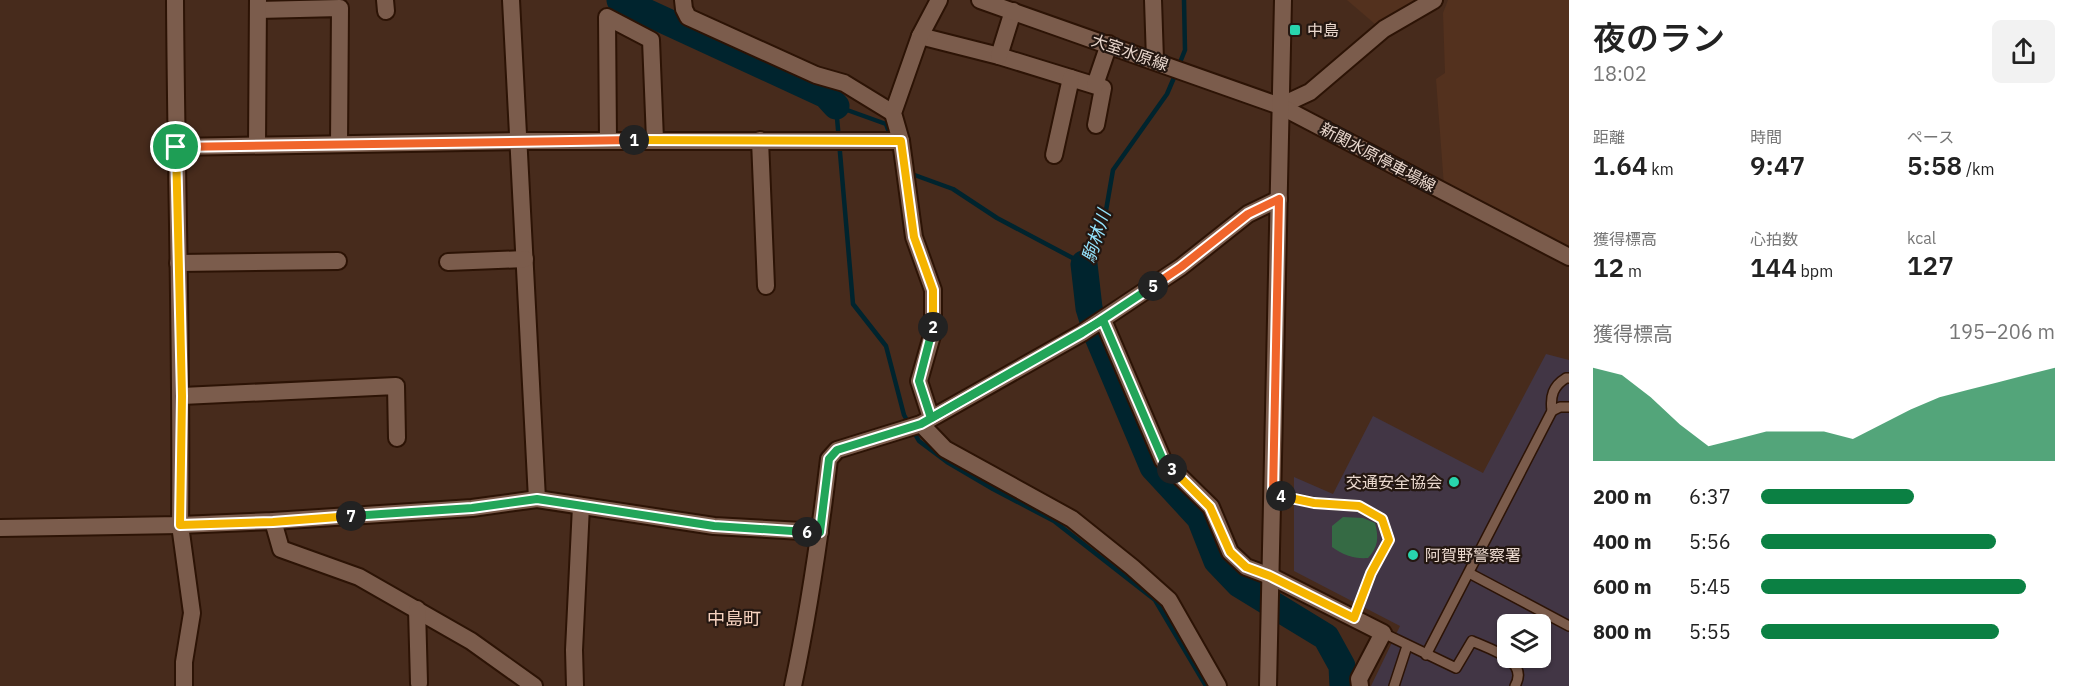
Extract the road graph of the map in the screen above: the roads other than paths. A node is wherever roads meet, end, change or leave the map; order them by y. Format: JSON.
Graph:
{"nodes":[{"id":1,"x":175,"y":0,"type":"edge"},
{"id":2,"x":511,"y":0,"type":"edge"},
{"id":3,"x":683,"y":0,"type":"edge"},
{"id":4,"x":939,"y":0,"type":"edge"},
{"id":5,"x":980,"y":0,"type":"edge"},
{"id":6,"x":1153,"y":0,"type":"edge"},
{"id":7,"x":1283,"y":0,"type":"edge"},
{"id":8,"x":1434,"y":0,"type":"edge"},
{"id":9,"x":258,"y":5,"type":"edge"},
{"id":10,"x":1013,"y":11,"type":"junction"},
{"id":11,"x":920,"y":36,"type":"junction"},
{"id":12,"x":1109,"y":44,"type":"junction"},
{"id":13,"x":999,"y":56,"type":"junction"},
{"id":14,"x":1155,"y":60,"type":"junction"},
{"id":15,"x":1071,"y":78,"type":"junction"},
{"id":16,"x":1095,"y":85,"type":"junction"},
{"id":17,"x":1280,"y":105,"type":"junction"},
{"id":18,"x":892,"y":113,"type":"junction"},
{"id":19,"x":1096,"y":125,"type":"dead end"},
{"id":20,"x":608,"y":140,"type":"junction"},
{"id":21,"x":655,"y":140,"type":"junction"},
{"id":22,"x":760,"y":140,"type":"junction"},
{"id":23,"x":518,"y":141,"type":"junction"},
{"id":24,"x":901,"y":141,"type":"junction"},
{"id":25,"x":339,"y":144,"type":"junction"},
{"id":26,"x":257,"y":145,"type":"junction"},
{"id":27,"x":176,"y":147,"type":"junction"},
{"id":28,"x":1054,"y":155,"type":"dead end"},
{"id":29,"x":1279,"y":199,"type":"junction"},
{"id":30,"x":1569,"y":257,"type":"edge"},
{"id":31,"x":525,"y":259,"type":"junction"},
{"id":32,"x":338,"y":261,"type":"dead end"},
{"id":33,"x":448,"y":262,"type":"dead end"},
{"id":34,"x":178,"y":263,"type":"junction"},
{"id":35,"x":766,"y":286,"type":"dead end"},
{"id":36,"x":1103,"y":320,"type":"junction"},
{"id":37,"x":1569,"y":378,"type":"edge"},
{"id":38,"x":182,"y":396,"type":"junction"},
{"id":39,"x":1569,"y":406,"type":"edge"},
{"id":40,"x":1552,"y":411,"type":"junction"},
{"id":41,"x":926,"y":421,"type":"junction"},
{"id":42,"x":397,"y":438,"type":"dead end"},
{"id":43,"x":1273,"y":494,"type":"junction"},
{"id":44,"x":537,"y":499,"type":"junction"},
{"id":45,"x":581,"y":506,"type":"junction"},
{"id":46,"x":273,"y":522,"type":"junction"},
{"id":47,"x":180,"y":525,"type":"junction"},
{"id":48,"x":0,"y":528,"type":"edge"},
{"id":49,"x":820,"y":532,"type":"junction"},
{"id":50,"x":1469,"y":573,"type":"junction"},
{"id":51,"x":1270,"y":581,"type":"junction"},
{"id":52,"x":417,"y":609,"type":"junction"},
{"id":53,"x":1354,"y":618,"type":"junction"},
{"id":54,"x":1569,"y":626,"type":"edge"},
{"id":55,"x":1383,"y":633,"type":"junction"},
{"id":56,"x":1407,"y":646,"type":"junction"},
{"id":57,"x":1426,"y":655,"type":"junction"},
{"id":58,"x":419,"y":683,"type":"dead end"},
{"id":59,"x":184,"y":686,"type":"edge"},
{"id":60,"x":534,"y":686,"type":"edge"},
{"id":61,"x":575,"y":686,"type":"edge"},
{"id":62,"x":793,"y":686,"type":"edge"},
{"id":63,"x":1218,"y":686,"type":"edge"},
{"id":64,"x":1268,"y":686,"type":"edge"},
{"id":65,"x":1360,"y":686,"type":"edge"},
{"id":66,"x":1394,"y":686,"type":"edge"},
{"id":67,"x":1515,"y":686,"type":"edge"}],
"edges":[{"from":1,"to":27,"type":"street"},
{"from":2,"to":23,"type":"street"},
{"from":3,"to":18,"type":"street"},
{"from":4,"to":11,"type":"street"},
{"from":5,"to":10,"type":"street","name":"大室水原線"},
{"from":6,"to":14,"type":"street"},
{"from":7,"to":17,"type":"street"},
{"from":8,"to":17,"type":"street"},
{"from":9,"to":25,"type":"street"},
{"from":9,"to":26,"type":"street"},
{"from":10,"to":12,"type":"street","name":"大室水原線"},
{"from":10,"to":13,"type":"street"},
{"from":11,"to":13,"type":"street"},
{"from":11,"to":18,"type":"street"},
{"from":12,"to":14,"type":"street","name":"大室水原線"},
{"from":12,"to":16,"type":"street"},
{"from":13,"to":15,"type":"street"},
{"from":14,"to":17,"type":"street","name":"大室水原線"},
{"from":15,"to":16,"type":"street"},
{"from":15,"to":28,"type":"street"},
{"from":16,"to":19,"type":"street"},
{"from":17,"to":29,"type":"street"},
{"from":17,"to":30,"type":"street","name":"新関水原停車場線"},
{"from":18,"to":24,"type":"street"},
{"from":20,"to":21,"type":"street"},
{"from":20,"to":21,"type":"street"},
{"from":20,"to":23,"type":"street"},
{"from":21,"to":22,"type":"street"},
{"from":22,"to":24,"type":"street"},
{"from":22,"to":35,"type":"street"},
{"from":23,"to":25,"type":"street"},
{"from":23,"to":31,"type":"street"},
{"from":24,"to":41,"type":"street"},
{"from":25,"to":26,"type":"street"},
{"from":26,"to":27,"type":"street"},
{"from":27,"to":34,"type":"street"},
{"from":29,"to":36,"type":"street"},
{"from":29,"to":43,"type":"street"},
{"from":31,"to":33,"type":"street"},
{"from":31,"to":44,"type":"street"},
{"from":32,"to":34,"type":"street"},
{"from":34,"to":38,"type":"street"},
{"from":36,"to":41,"type":"street"},
{"from":36,"to":51,"type":"street"},
{"from":37,"to":40,"type":"lane"},
{"from":38,"to":42,"type":"street"},
{"from":38,"to":47,"type":"street"},
{"from":39,"to":40,"type":"lane"},
{"from":40,"to":50,"type":"lane"},
{"from":41,"to":49,"type":"street"},
{"from":41,"to":63,"type":"street"},
{"from":43,"to":51,"type":"street"},
{"from":43,"to":53,"type":"lane"},
{"from":44,"to":45,"type":"street"},
{"from":44,"to":46,"type":"street"},
{"from":45,"to":49,"type":"street"},
{"from":45,"to":61,"type":"street"},
{"from":46,"to":47,"type":"street"},
{"from":46,"to":52,"type":"street"},
{"from":47,"to":48,"type":"street"},
{"from":47,"to":59,"type":"street"},
{"from":49,"to":62,"type":"street"},
{"from":50,"to":54,"type":"lane"},
{"from":50,"to":57,"type":"lane"},
{"from":51,"to":53,"type":"street"},
{"from":51,"to":64,"type":"street"},
{"from":52,"to":58,"type":"street"},
{"from":52,"to":60,"type":"street"},
{"from":53,"to":55,"type":"street"},
{"from":55,"to":56,"type":"lane"},
{"from":55,"to":65,"type":"street"},
{"from":56,"to":57,"type":"lane"},
{"from":56,"to":66,"type":"lane"},
{"from":57,"to":67,"type":"lane"}]}
